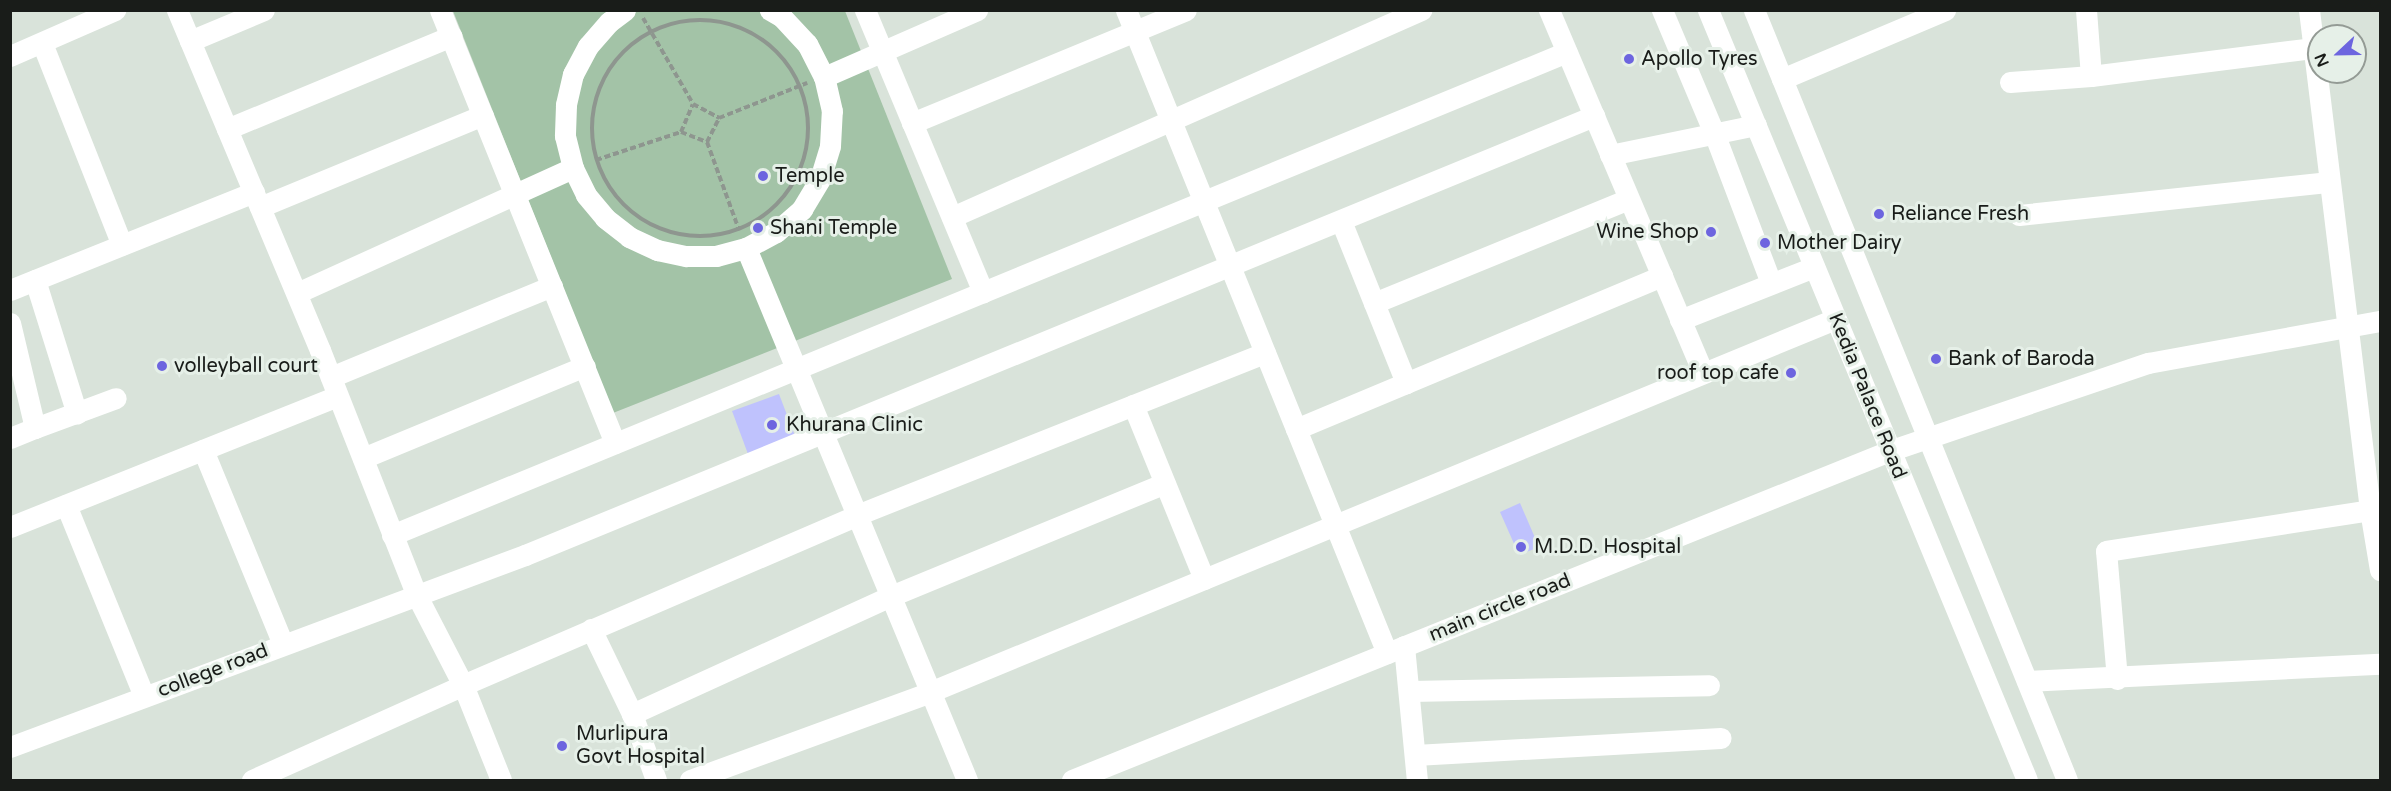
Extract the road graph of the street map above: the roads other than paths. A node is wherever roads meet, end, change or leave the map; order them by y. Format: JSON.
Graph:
{"nodes":[{"id":1,"x":115,"y":10,"type":"edge"},
{"id":2,"x":177,"y":10,"type":"edge"},
{"id":3,"x":264,"y":10,"type":"edge"},
{"id":4,"x":441,"y":10,"type":"edge"},
{"id":5,"x":625,"y":10,"type":"edge"},
{"id":6,"x":770,"y":10,"type":"edge"},
{"id":7,"x":866,"y":10,"type":"edge"},
{"id":8,"x":977,"y":10,"type":"edge"},
{"id":9,"x":1126,"y":10,"type":"edge"},
{"id":10,"x":1186,"y":10,"type":"edge"},
{"id":11,"x":1421,"y":10,"type":"edge"},
{"id":12,"x":1549,"y":10,"type":"edge"},
{"id":13,"x":1662,"y":10,"type":"edge"},
{"id":14,"x":1708,"y":10,"type":"edge"},
{"id":15,"x":1754,"y":10,"type":"edge"},
{"id":16,"x":1945,"y":10,"type":"edge"},
{"id":17,"x":2086,"y":10,"type":"edge"},
{"id":18,"x":1134,"y":32,"type":"junction"},
{"id":19,"x":451,"y":36,"type":"junction"},
{"id":20,"x":190,"y":41,"type":"junction"},
{"id":21,"x":42,"y":43,"type":"junction"},
{"id":22,"x":2307,"y":49,"type":"edge"},
{"id":23,"x":882,"y":52,"type":"junction"},
{"id":24,"x":1567,"y":52,"type":"junction"},
{"id":25,"x":10,"y":56,"type":"edge"},
{"id":26,"x":2091,"y":76,"type":"junction"},
{"id":27,"x":825,"y":77,"type":"junction"},
{"id":28,"x":1782,"y":79,"type":"junction"},
{"id":29,"x":2010,"y":82,"type":"dead end"},
{"id":30,"x":2318,"y":84,"type":"edge"},
{"id":31,"x":483,"y":115,"type":"junction"},
{"id":32,"x":1594,"y":116,"type":"junction"},
{"id":33,"x":1170,"y":121,"type":"junction"},
{"id":34,"x":912,"y":123,"type":"junction"},
{"id":35,"x":1756,"y":125,"type":"junction"},
{"id":36,"x":227,"y":129,"type":"junction"},
{"id":37,"x":1714,"y":133,"type":"junction"},
{"id":38,"x":1610,"y":155,"type":"junction"},
{"id":39,"x":573,"y":168,"type":"junction"},
{"id":40,"x":2330,"y":182,"type":"junction"},
{"id":41,"x":515,"y":194,"type":"junction"},
{"id":42,"x":1629,"y":199,"type":"junction"},
{"id":43,"x":257,"y":200,"type":"junction"},
{"id":44,"x":1204,"y":202,"type":"junction"},
{"id":45,"x":2019,"y":215,"type":"dead end"},
{"id":46,"x":951,"y":217,"type":"junction"},
{"id":47,"x":1341,"y":221,"type":"junction"},
{"id":48,"x":742,"y":239,"type":"junction"},
{"id":49,"x":122,"y":245,"type":"junction"},
{"id":50,"x":1230,"y":267,"type":"junction"},
{"id":51,"x":1814,"y":267,"type":"junction"},
{"id":52,"x":1662,"y":276,"type":"junction"},
{"id":53,"x":35,"y":280,"type":"junction"},
{"id":54,"x":1771,"y":283,"type":"junction"},
{"id":55,"x":552,"y":286,"type":"junction"},
{"id":56,"x":10,"y":290,"type":"edge"},
{"id":57,"x":982,"y":292,"type":"junction"},
{"id":58,"x":297,"y":293,"type":"junction"},
{"id":59,"x":1374,"y":303,"type":"junction"},
{"id":60,"x":1835,"y":319,"type":"junction"},
{"id":61,"x":1680,"y":320,"type":"junction"},
{"id":62,"x":2380,"y":321,"type":"edge"},
{"id":63,"x":10,"y":323,"type":"edge"},
{"id":64,"x":2348,"y":326,"type":"junction"},
{"id":65,"x":1265,"y":353,"type":"junction"},
{"id":66,"x":585,"y":366,"type":"junction"},
{"id":67,"x":796,"y":369,"type":"junction"},
{"id":68,"x":1703,"y":373,"type":"junction"},
{"id":69,"x":1406,"y":383,"type":"junction"},
{"id":70,"x":334,"y":387,"type":"junction"},
{"id":71,"x":116,"y":398,"type":"dead end"},
{"id":72,"x":1133,"y":405,"type":"junction"},
{"id":73,"x":77,"y":414,"type":"junction"},
{"id":74,"x":35,"y":428,"type":"junction"},
{"id":75,"x":1296,"y":429,"type":"junction"},
{"id":76,"x":823,"y":434,"type":"junction"},
{"id":77,"x":1928,"y":437,"type":"junction"},
{"id":78,"x":10,"y":438,"type":"edge"},
{"id":79,"x":615,"y":443,"type":"junction"},
{"id":80,"x":203,"y":450,"type":"junction"},
{"id":81,"x":1889,"y":451,"type":"junction"},
{"id":82,"x":363,"y":458,"type":"junction"},
{"id":83,"x":1165,"y":483,"type":"junction"},
{"id":84,"x":66,"y":505,"type":"junction"},
{"id":85,"x":2370,"y":510,"type":"junction"},
{"id":86,"x":857,"y":515,"type":"junction"},
{"id":87,"x":1335,"y":525,"type":"junction"},
{"id":88,"x":10,"y":527,"type":"edge"},
{"id":89,"x":392,"y":535,"type":"junction"},
{"id":90,"x":2380,"y":570,"type":"edge"},
{"id":91,"x":1204,"y":579,"type":"junction"},
{"id":92,"x":416,"y":594,"type":"junction"},
{"id":93,"x":891,"y":596,"type":"junction"},
{"id":94,"x":591,"y":629,"type":"junction"},
{"id":95,"x":283,"y":644,"type":"junction"},
{"id":96,"x":1396,"y":650,"type":"junction"},
{"id":97,"x":2380,"y":664,"type":"edge"},
{"id":98,"x":2117,"y":679,"type":"junction"},
{"id":99,"x":2027,"y":681,"type":"junction"},
{"id":100,"x":463,"y":685,"type":"junction"},
{"id":101,"x":1709,"y":685,"type":"dead end"},
{"id":102,"x":1410,"y":691,"type":"junction"},
{"id":103,"x":930,"y":692,"type":"junction"},
{"id":104,"x":144,"y":696,"type":"junction"},
{"id":105,"x":632,"y":714,"type":"junction"},
{"id":106,"x":1721,"y":738,"type":"dead end"},
{"id":107,"x":10,"y":747,"type":"edge"},
{"id":108,"x":1415,"y":754,"type":"junction"},
{"id":109,"x":1105,"y":774,"type":"edge"},
{"id":110,"x":252,"y":780,"type":"edge"},
{"id":111,"x":501,"y":780,"type":"edge"},
{"id":112,"x":656,"y":780,"type":"edge"},
{"id":113,"x":690,"y":780,"type":"edge"},
{"id":114,"x":967,"y":780,"type":"edge"},
{"id":115,"x":1072,"y":780,"type":"edge"},
{"id":116,"x":1417,"y":780,"type":"edge"},
{"id":117,"x":2027,"y":780,"type":"edge"},
{"id":118,"x":2067,"y":780,"type":"edge"}],
"edges":[{"from":1,"to":21,"type":"street"},
{"from":2,"to":20,"type":"street"},
{"from":3,"to":20,"type":"street"},
{"from":4,"to":19,"type":"street"},
{"from":5,"to":39,"type":"street"},
{"from":6,"to":27,"type":"street"},
{"from":7,"to":23,"type":"street"},
{"from":8,"to":23,"type":"street"},
{"from":9,"to":18,"type":"street"},
{"from":10,"to":18,"type":"street"},
{"from":11,"to":33,"type":"street"},
{"from":12,"to":24,"type":"street"},
{"from":13,"to":37,"type":"street"},
{"from":14,"to":35,"type":"street","name":"Kedia Palace Road"},
{"from":15,"to":28,"type":"street","name":"Kedia Palace Road"},
{"from":16,"to":28,"type":"street"},
{"from":17,"to":26,"type":"street"},
{"from":18,"to":33,"type":"street"},
{"from":18,"to":34,"type":"street"},
{"from":19,"to":31,"type":"street"},
{"from":19,"to":36,"type":"street"},
{"from":20,"to":36,"type":"street"},
{"from":21,"to":25,"type":"street"},
{"from":21,"to":49,"type":"street"},
{"from":22,"to":26,"type":"street"},
{"from":23,"to":27,"type":"street"},
{"from":23,"to":34,"type":"street"},
{"from":24,"to":32,"type":"street"},
{"from":24,"to":44,"type":"street"},
{"from":26,"to":29,"type":"street"},
{"from":27,"to":48,"type":"street"},
{"from":28,"to":77,"type":"street","name":"Kedia Palace Road"},
{"from":30,"to":40,"type":"street"},
{"from":31,"to":41,"type":"street"},
{"from":31,"to":43,"type":"street"},
{"from":32,"to":38,"type":"street"},
{"from":32,"to":47,"type":"street","name":"college road"},
{"from":33,"to":44,"type":"street"},
{"from":33,"to":46,"type":"street"},
{"from":34,"to":46,"type":"street"},
{"from":35,"to":37,"type":"street"},
{"from":35,"to":51,"type":"street","name":"Kedia Palace Road"},
{"from":36,"to":43,"type":"street"},
{"from":37,"to":38,"type":"street"},
{"from":37,"to":54,"type":"street"},
{"from":38,"to":42,"type":"street"},
{"from":39,"to":41,"type":"street"},
{"from":39,"to":48,"type":"street"},
{"from":40,"to":45,"type":"street"},
{"from":40,"to":64,"type":"street"},
{"from":41,"to":55,"type":"street"},
{"from":41,"to":58,"type":"street"},
{"from":42,"to":52,"type":"street"},
{"from":42,"to":59,"type":"street"},
{"from":43,"to":49,"type":"street"},
{"from":43,"to":58,"type":"street"},
{"from":44,"to":50,"type":"street"},
{"from":44,"to":57,"type":"street"},
{"from":46,"to":57,"type":"street"},
{"from":47,"to":50,"type":"street","name":"college road"},
{"from":47,"to":59,"type":"street"},
{"from":48,"to":67,"type":"street"},
{"from":49,"to":53,"type":"street"},
{"from":50,"to":65,"type":"street"},
{"from":50,"to":76,"type":"street","name":"college road"},
{"from":51,"to":54,"type":"street"},
{"from":51,"to":60,"type":"street","name":"Kedia Palace Road"},
{"from":52,"to":61,"type":"street"},
{"from":52,"to":69,"type":"street"},
{"from":53,"to":56,"type":"street"},
{"from":53,"to":73,"type":"street"},
{"from":54,"to":61,"type":"street"},
{"from":55,"to":66,"type":"street"},
{"from":55,"to":70,"type":"street"},
{"from":57,"to":67,"type":"street"},
{"from":58,"to":70,"type":"street"},
{"from":59,"to":69,"type":"street"},
{"from":60,"to":68,"type":"street"},
{"from":60,"to":81,"type":"street","name":"Kedia Palace Road"},
{"from":61,"to":68,"type":"street"},
{"from":62,"to":64,"type":"street","name":"main circle road"},
{"from":63,"to":74,"type":"street"},
{"from":64,"to":77,"type":"street","name":"main circle road"},
{"from":64,"to":85,"type":"street"},
{"from":65,"to":72,"type":"street"},
{"from":65,"to":75,"type":"street"},
{"from":66,"to":79,"type":"street"},
{"from":66,"to":82,"type":"street"},
{"from":67,"to":76,"type":"street"},
{"from":67,"to":79,"type":"street"},
{"from":68,"to":87,"type":"street"},
{"from":69,"to":75,"type":"street"},
{"from":70,"to":80,"type":"street"},
{"from":70,"to":82,"type":"street"},
{"from":71,"to":73,"type":"street"},
{"from":72,"to":83,"type":"street"},
{"from":72,"to":86,"type":"street"},
{"from":73,"to":74,"type":"street"},
{"from":74,"to":78,"type":"street"},
{"from":75,"to":87,"type":"street"},
{"from":76,"to":86,"type":"street"},
{"from":76,"to":92,"type":"street","name":"college road"},
{"from":77,"to":81,"type":"street","name":"main circle road"},
{"from":77,"to":99,"type":"street","name":"Kedia Palace Road"},
{"from":79,"to":89,"type":"street"},
{"from":80,"to":84,"type":"street"},
{"from":80,"to":95,"type":"street"},
{"from":81,"to":96,"type":"street","name":"main circle road"},
{"from":81,"to":117,"type":"street","name":"Kedia Palace Road"},
{"from":82,"to":89,"type":"street"},
{"from":83,"to":91,"type":"street"},
{"from":83,"to":93,"type":"street"},
{"from":84,"to":88,"type":"street"},
{"from":84,"to":104,"type":"street"},
{"from":85,"to":90,"type":"street"},
{"from":85,"to":98,"type":"street"},
{"from":86,"to":93,"type":"street"},
{"from":86,"to":94,"type":"street"},
{"from":87,"to":91,"type":"street"},
{"from":87,"to":96,"type":"street"},
{"from":89,"to":92,"type":"street"},
{"from":91,"to":103,"type":"street"},
{"from":92,"to":95,"type":"street","name":"college road"},
{"from":92,"to":100,"type":"street"},
{"from":93,"to":103,"type":"street"},
{"from":93,"to":105,"type":"street"},
{"from":94,"to":100,"type":"street"},
{"from":94,"to":105,"type":"street"},
{"from":95,"to":104,"type":"street","name":"college road"},
{"from":96,"to":102,"type":"street"},
{"from":96,"to":109,"type":"street","name":"main circle road"},
{"from":97,"to":98,"type":"street"},
{"from":98,"to":99,"type":"street"},
{"from":99,"to":118,"type":"street","name":"Kedia Palace Road"},
{"from":100,"to":110,"type":"street"},
{"from":100,"to":111,"type":"street"},
{"from":101,"to":102,"type":"street"},
{"from":102,"to":108,"type":"street"},
{"from":103,"to":113,"type":"street"},
{"from":103,"to":114,"type":"street"},
{"from":104,"to":107,"type":"street","name":"college road"},
{"from":105,"to":112,"type":"street"},
{"from":106,"to":108,"type":"street"},
{"from":108,"to":116,"type":"street"},
{"from":109,"to":115,"type":"street","name":"main circle road"}]}
